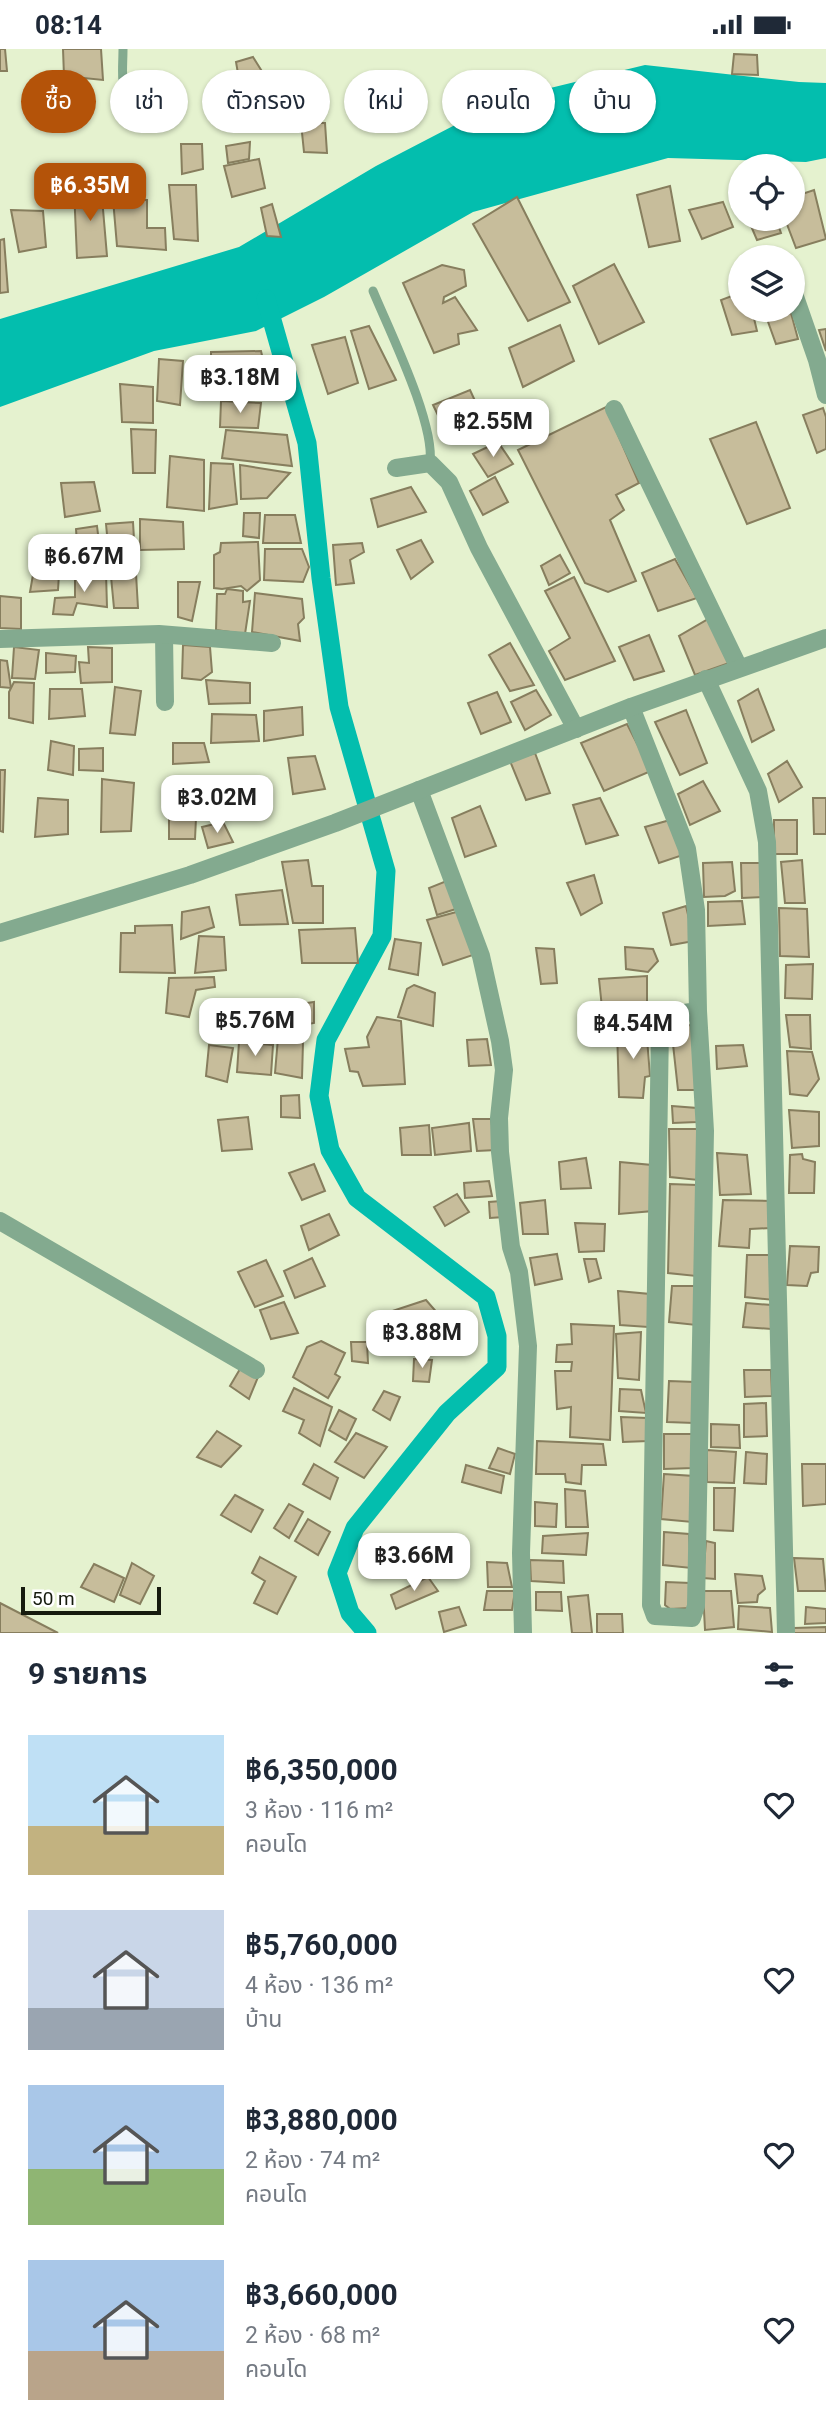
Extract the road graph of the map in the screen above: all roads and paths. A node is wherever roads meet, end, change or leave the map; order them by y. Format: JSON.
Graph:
{"nodes":[{"id":1,"x":123,"y":49,"type":"edge"},
{"id":2,"x":123,"y":70,"type":"edge"},
{"id":3,"x":373,"y":291,"type":"dead end"},
{"id":4,"x":804,"y":322,"type":"edge"},
{"id":5,"x":826,"y":395,"type":"edge"},
{"id":6,"x":614,"y":408,"type":"dead end"},
{"id":7,"x":430,"y":463,"type":"junction"},
{"id":8,"x":396,"y":468,"type":"dead end"},
{"id":9,"x":164,"y":635,"type":"junction"},
{"id":10,"x":826,"y":638,"type":"edge"},
{"id":11,"x":0,"y":639,"type":"edge"},
{"id":12,"x":272,"y":643,"type":"dead end"},
{"id":13,"x":739,"y":668,"type":"junction"},
{"id":14,"x":706,"y":679,"type":"junction"},
{"id":15,"x":165,"y":702,"type":"dead end"},
{"id":16,"x":631,"y":708,"type":"junction"},
{"id":17,"x":576,"y":729,"type":"junction"},
{"id":18,"x":416,"y":791,"type":"junction"},
{"id":19,"x":0,"y":933,"type":"edge"},
{"id":20,"x":698,"y":1011,"type":"junction"},
{"id":21,"x":0,"y":1221,"type":"edge"},
{"id":22,"x":256,"y":1370,"type":"dead end"},
{"id":23,"x":523,"y":1633,"type":"edge"},
{"id":24,"x":786,"y":1633,"type":"edge"}],
"edges":[{"from":1,"to":2,"type":"lane"},
{"from":3,"to":7,"type":"lane"},
{"from":4,"to":5,"type":"street"},
{"from":6,"to":13,"type":"street"},
{"from":7,"to":8,"type":"street"},
{"from":7,"to":17,"type":"street"},
{"from":9,"to":11,"type":"street"},
{"from":9,"to":12,"type":"street"},
{"from":9,"to":15,"type":"street"},
{"from":10,"to":13,"type":"street"},
{"from":13,"to":14,"type":"street"},
{"from":14,"to":16,"type":"street"},
{"from":14,"to":24,"type":"street"},
{"from":16,"to":17,"type":"street"},
{"from":16,"to":20,"type":"street"},
{"from":17,"to":18,"type":"street"},
{"from":18,"to":19,"type":"street"},
{"from":18,"to":23,"type":"street"},
{"from":20,"to":20,"type":"street"},
{"from":21,"to":22,"type":"street"}]}
